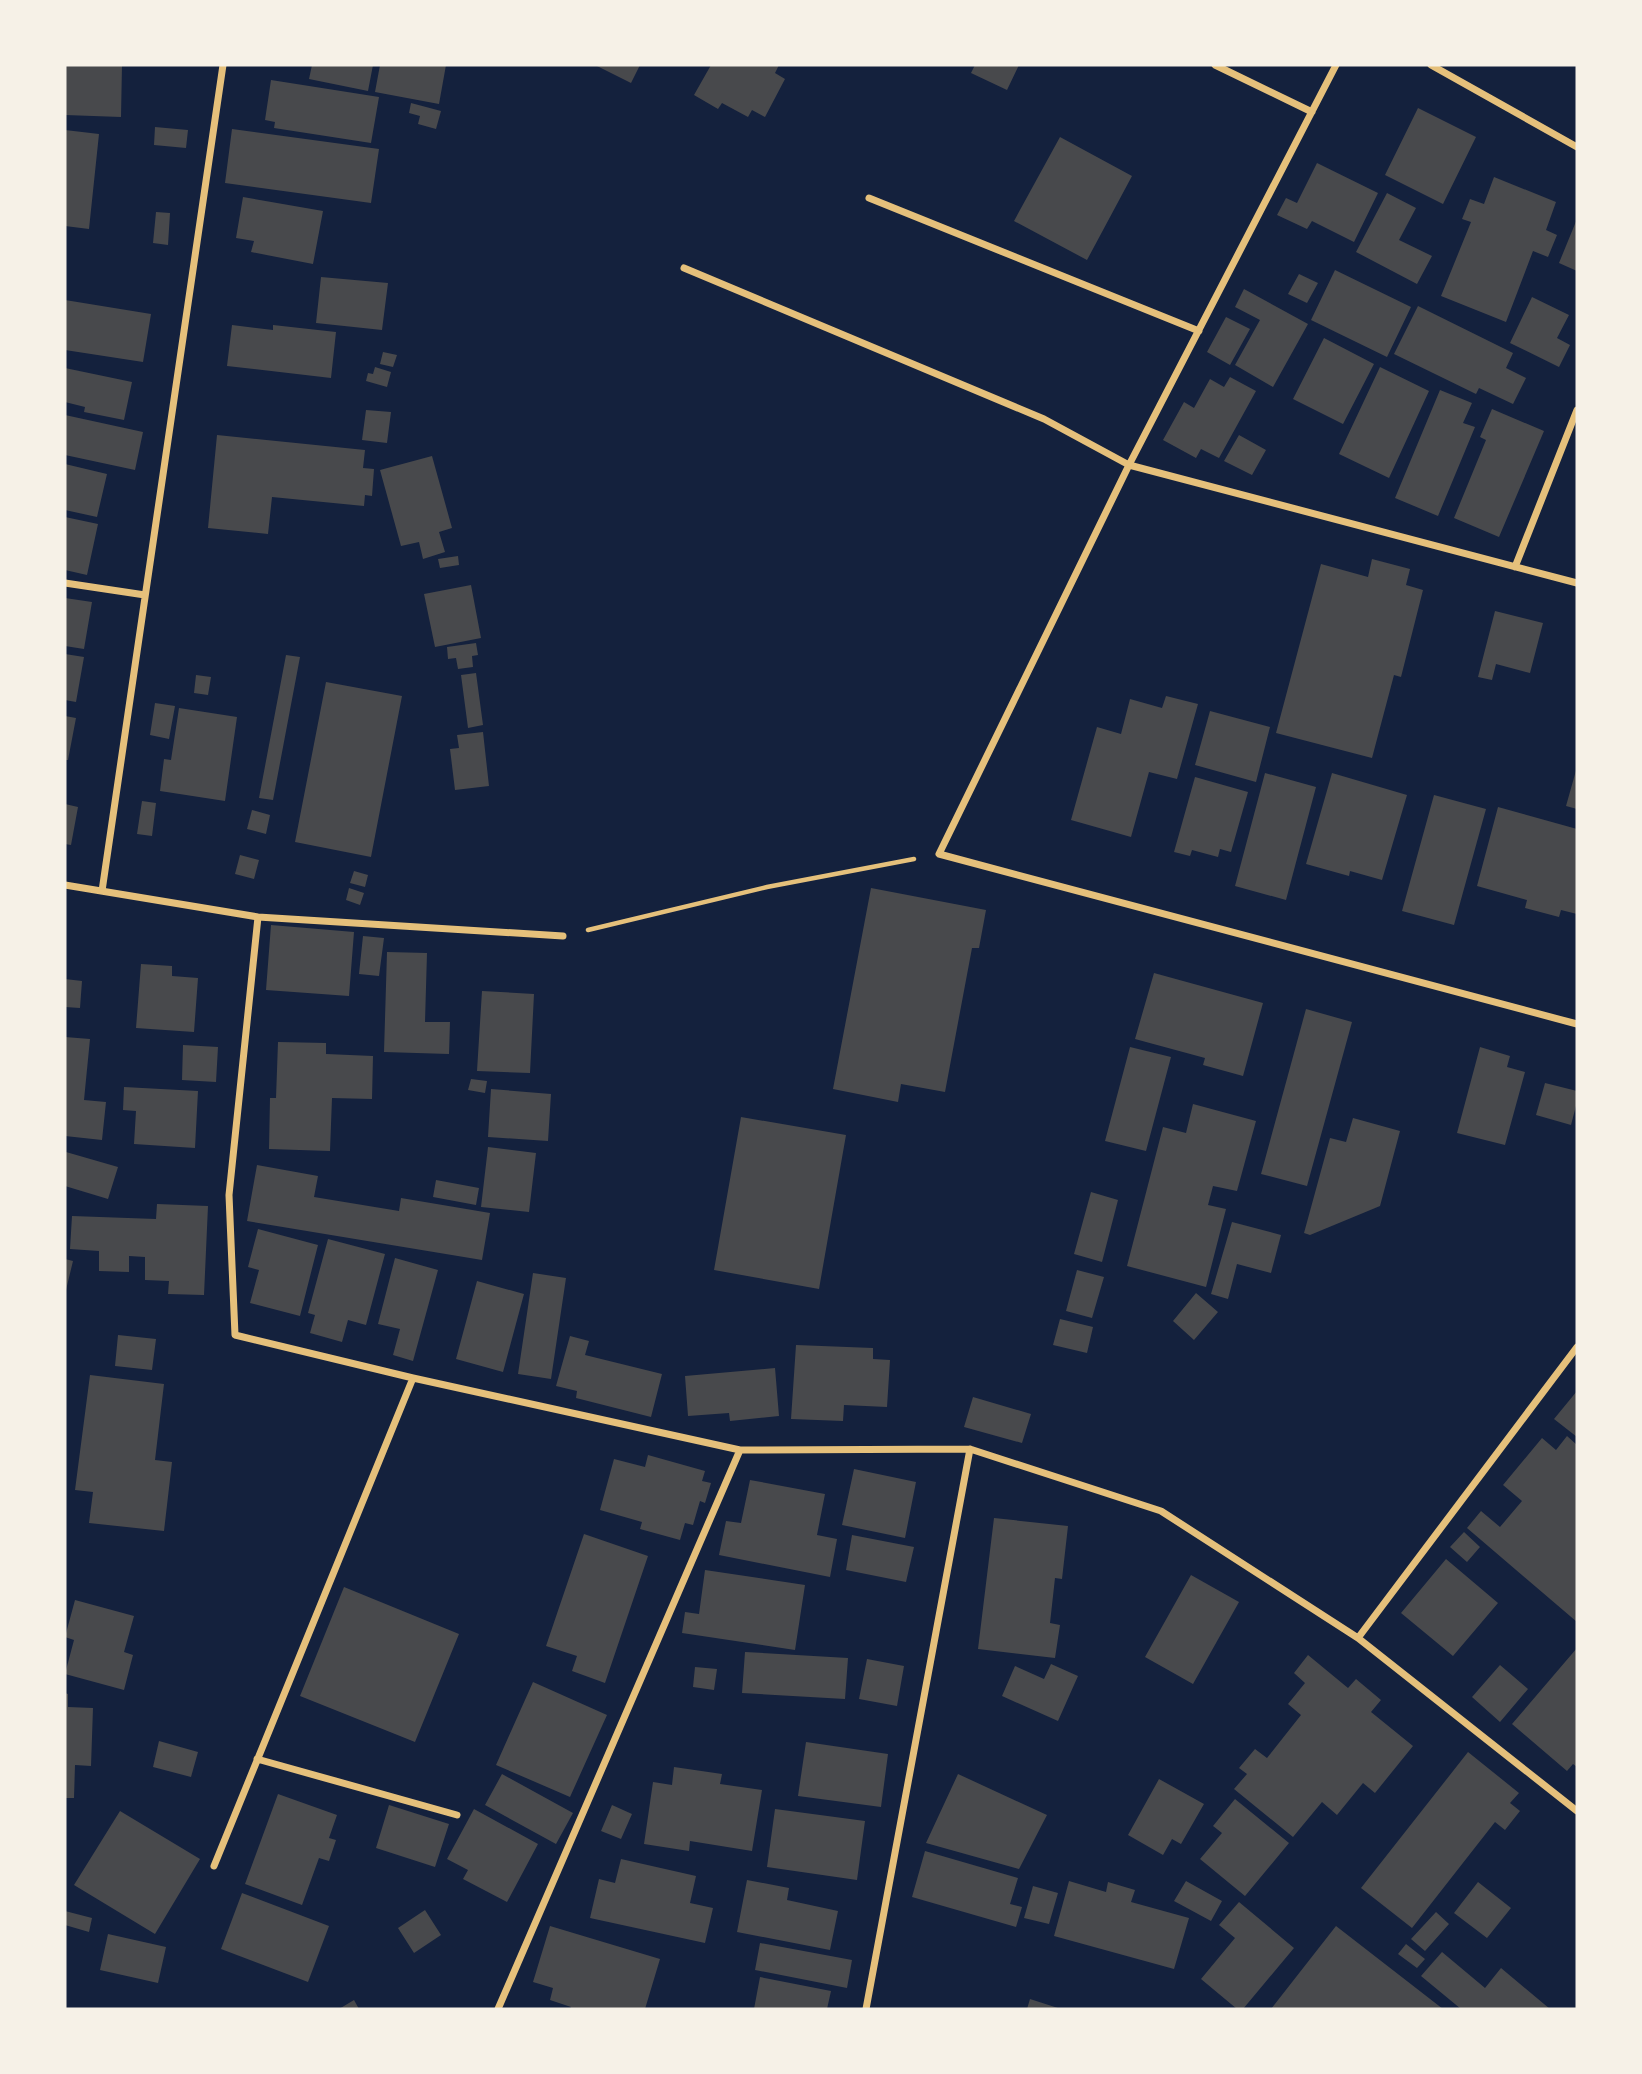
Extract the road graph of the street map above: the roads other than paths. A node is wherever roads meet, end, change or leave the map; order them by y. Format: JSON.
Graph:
{"nodes":[{"id":1,"x":223,"y":65,"type":"edge"},
{"id":2,"x":1216,"y":65,"type":"edge"},
{"id":3,"x":1336,"y":65,"type":"edge"},
{"id":4,"x":1431,"y":65,"type":"edge"},
{"id":5,"x":1312,"y":112,"type":"junction"},
{"id":6,"x":1577,"y":146,"type":"edge"},
{"id":7,"x":869,"y":198,"type":"dead end"},
{"id":8,"x":684,"y":268,"type":"dead end"},
{"id":9,"x":1199,"y":331,"type":"junction"},
{"id":10,"x":1577,"y":410,"type":"edge"},
{"id":11,"x":1129,"y":465,"type":"junction"},
{"id":12,"x":1516,"y":567,"type":"junction"},
{"id":13,"x":65,"y":583,"type":"edge"},
{"id":14,"x":1577,"y":583,"type":"edge"},
{"id":15,"x":145,"y":595,"type":"junction"},
{"id":16,"x":65,"y":885,"type":"edge"},
{"id":17,"x":102,"y":891,"type":"junction"},
{"id":18,"x":258,"y":917,"type":"junction"},
{"id":19,"x":563,"y":936,"type":"road end"},
{"id":20,"x":1577,"y":1024,"type":"edge"},
{"id":21,"x":1577,"y":1346,"type":"edge"},
{"id":22,"x":413,"y":1378,"type":"junction"},
{"id":23,"x":970,"y":1449,"type":"junction"},
{"id":24,"x":740,"y":1450,"type":"junction"},
{"id":25,"x":1358,"y":1638,"type":"junction"},
{"id":26,"x":257,"y":1759,"type":"junction"},
{"id":27,"x":1577,"y":1811,"type":"edge"},
{"id":28,"x":457,"y":1815,"type":"dead end"},
{"id":29,"x":214,"y":1866,"type":"dead end"},
{"id":30,"x":498,"y":2009,"type":"edge"},
{"id":31,"x":866,"y":2009,"type":"edge"}],
"edges":[{"from":1,"to":15,"type":"street"},
{"from":2,"to":5,"type":"street"},
{"from":3,"to":5,"type":"street"},
{"from":4,"to":6,"type":"street"},
{"from":5,"to":9,"type":"street"},
{"from":7,"to":9,"type":"street"},
{"from":8,"to":11,"type":"street"},
{"from":9,"to":11,"type":"street"},
{"from":10,"to":12,"type":"street"},
{"from":11,"to":12,"type":"street"},
{"from":11,"to":20,"type":"street"},
{"from":12,"to":14,"type":"street"},
{"from":13,"to":15,"type":"street"},
{"from":15,"to":17,"type":"street"},
{"from":16,"to":17,"type":"street"},
{"from":17,"to":18,"type":"street"},
{"from":18,"to":19,"type":"street"},
{"from":18,"to":22,"type":"street"},
{"from":21,"to":25,"type":"street"},
{"from":22,"to":24,"type":"street"},
{"from":22,"to":26,"type":"street"},
{"from":23,"to":24,"type":"street"},
{"from":23,"to":25,"type":"street"},
{"from":23,"to":31,"type":"street"},
{"from":24,"to":30,"type":"street"},
{"from":25,"to":27,"type":"street"},
{"from":26,"to":28,"type":"street"},
{"from":26,"to":29,"type":"street"}]}
